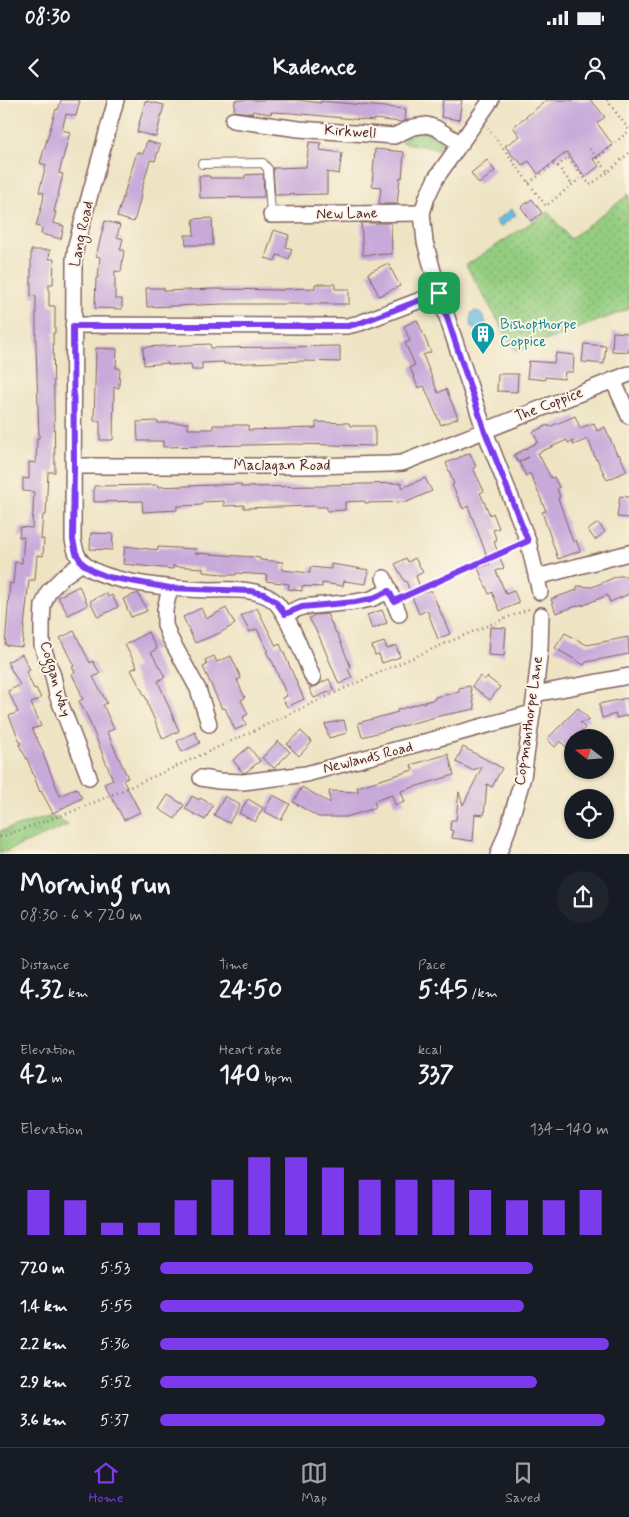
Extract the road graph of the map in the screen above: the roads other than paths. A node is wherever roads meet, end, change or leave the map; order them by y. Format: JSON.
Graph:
{"nodes":[{"id":1,"x":116,"y":100,"type":"edge"},
{"id":2,"x":491,"y":100,"type":"edge"},
{"id":3,"x":233,"y":120,"type":"dead end"},
{"id":4,"x":461,"y":144,"type":"junction"},
{"id":5,"x":202,"y":164,"type":"dead end"},
{"id":6,"x":422,"y":213,"type":"junction"},
{"id":7,"x":271,"y":216,"type":"joint"},
{"id":8,"x":439,"y":293,"type":"junction"},
{"id":9,"x":73,"y":326,"type":"junction"},
{"id":10,"x":629,"y":374,"type":"edge"},
{"id":11,"x":613,"y":380,"type":"junction"},
{"id":12,"x":629,"y":416,"type":"edge"},
{"id":13,"x":484,"y":429,"type":"junction"},
{"id":14,"x":74,"y":466,"type":"junction"},
{"id":15,"x":629,"y":553,"type":"edge"},
{"id":16,"x":82,"y":563,"type":"junction"},
{"id":17,"x":170,"y":588,"type":"junction"},
{"id":18,"x":391,"y":596,"type":"road end"},
{"id":19,"x":537,"y":611,"type":"road end"},
{"id":20,"x":285,"y":614,"type":"junction"},
{"id":21,"x":629,"y":676,"type":"edge"},
{"id":22,"x":313,"y":678,"type":"dead end"},
{"id":23,"x":535,"y":694,"type":"junction"},
{"id":24,"x":532,"y":713,"type":"junction"},
{"id":25,"x":209,"y":724,"type":"dead end"},
{"id":26,"x":89,"y":777,"type":"dead end"},
{"id":27,"x":201,"y":778,"type":"dead end"},
{"id":28,"x":498,"y":854,"type":"edge"}],
"edges":[{"from":1,"to":9,"type":"street","name":"Lang Road"},
{"from":2,"to":4,"type":"street"},
{"from":3,"to":4,"type":"street","name":"Kirkwell"},
{"from":4,"to":6,"type":"street"},
{"from":5,"to":7,"type":"lane"},
{"from":6,"to":7,"type":"street","name":"New Lane"},
{"from":6,"to":8,"type":"street"},
{"from":8,"to":9,"type":"street"},
{"from":8,"to":13,"type":"street"},
{"from":9,"to":14,"type":"street","name":"Lang Road"},
{"from":10,"to":11,"type":"street","name":"The Coppice"},
{"from":11,"to":12,"type":"street"},
{"from":11,"to":13,"type":"street","name":"The Coppice"},
{"from":13,"to":14,"type":"street","name":"Maclagan Road"},
{"from":13,"to":15,"type":"street"},
{"from":14,"to":16,"type":"street","name":"Lang Road"},
{"from":16,"to":17,"type":"street"},
{"from":16,"to":26,"type":"street","name":"Coggan Way"},
{"from":17,"to":20,"type":"street"},
{"from":17,"to":25,"type":"street"},
{"from":18,"to":20,"type":"street"},
{"from":19,"to":23,"type":"street","name":"Copmanthorpe Lane"},
{"from":20,"to":22,"type":"street"},
{"from":21,"to":23,"type":"street"},
{"from":23,"to":24,"type":"street","name":"Copmanthorpe Lane"},
{"from":24,"to":27,"type":"street","name":"Newlands Road"},
{"from":24,"to":28,"type":"street","name":"Copmanthorpe Lane"}]}
